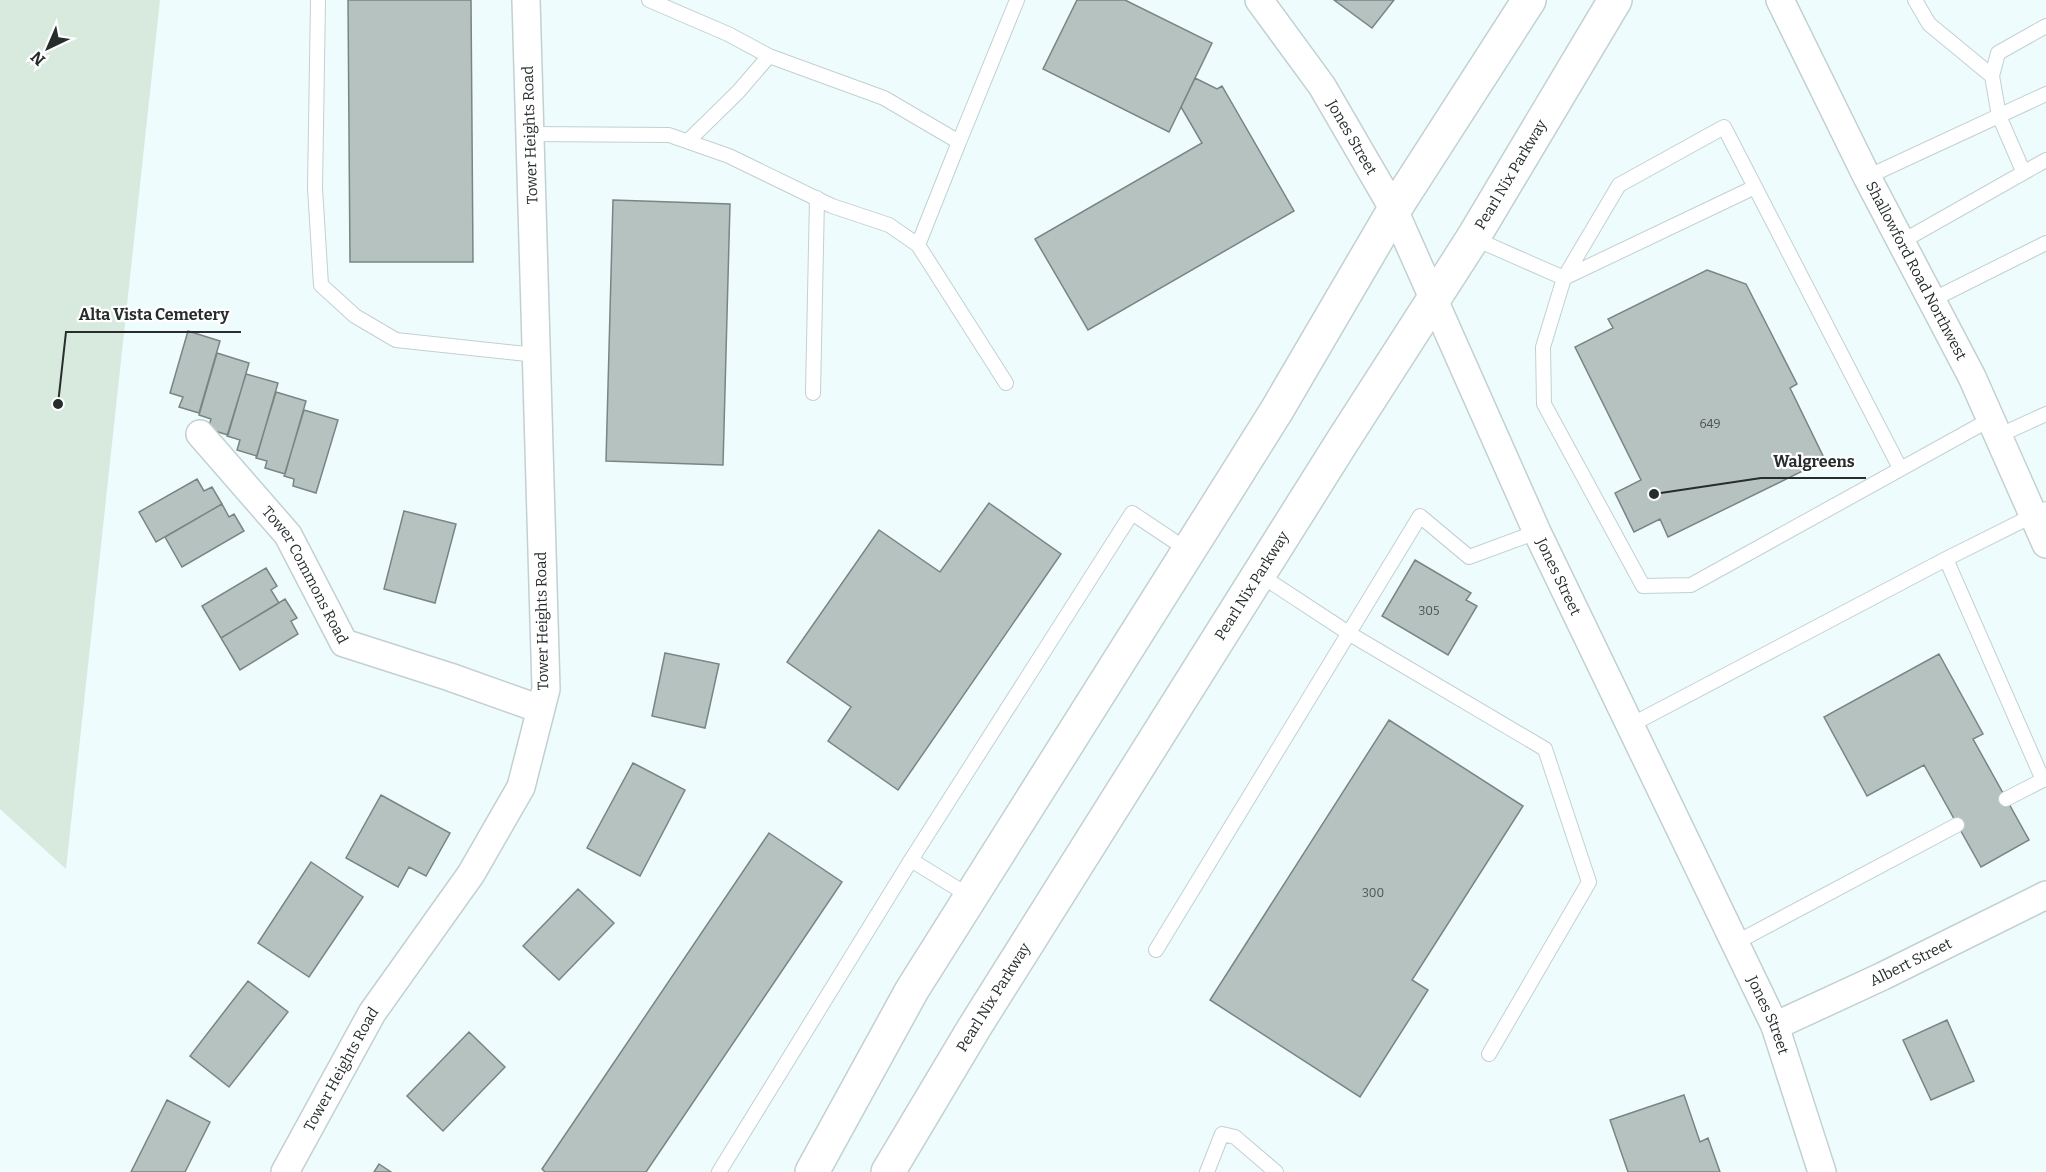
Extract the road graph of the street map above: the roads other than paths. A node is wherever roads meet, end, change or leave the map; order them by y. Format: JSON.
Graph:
{"nodes":[{"id":1,"x":318,"y":0,"type":"edge"},
{"id":2,"x":526,"y":0,"type":"edge"},
{"id":3,"x":649,"y":0,"type":"edge"},
{"id":4,"x":1017,"y":0,"type":"edge"},
{"id":5,"x":1259,"y":0,"type":"edge"},
{"id":6,"x":1529,"y":0,"type":"edge"},
{"id":7,"x":1615,"y":0,"type":"edge"},
{"id":8,"x":1780,"y":0,"type":"edge"},
{"id":9,"x":1915,"y":0,"type":"edge"},
{"id":10,"x":2046,"y":26,"type":"edge"},
{"id":11,"x":769,"y":56,"type":"junction"},
{"id":12,"x":1992,"y":76,"type":"junction"},
{"id":13,"x":2046,"y":94,"type":"edge"},
{"id":14,"x":1998,"y":116,"type":"junction"},
{"id":15,"x":530,"y":134,"type":"junction"},
{"id":16,"x":688,"y":141,"type":"junction"},
{"id":17,"x":959,"y":142,"type":"junction"},
{"id":18,"x":2046,"y":160,"type":"edge"},
{"id":19,"x":2024,"y":171,"type":"junction"},
{"id":20,"x":1867,"y":177,"type":"junction"},
{"id":21,"x":1755,"y":187,"type":"junction"},
{"id":22,"x":817,"y":198,"type":"junction"},
{"id":23,"x":1394,"y":210,"type":"junction"},
{"id":24,"x":1473,"y":238,"type":"junction"},
{"id":25,"x":1901,"y":242,"type":"junction"},
{"id":26,"x":2046,"y":243,"type":"edge"},
{"id":27,"x":918,"y":245,"type":"junction"},
{"id":28,"x":1564,"y":278,"type":"junction"},
{"id":29,"x":1433,"y":300,"type":"junction"},
{"id":30,"x":1932,"y":300,"type":"junction"},
{"id":31,"x":536,"y":355,"type":"junction"},
{"id":32,"x":1006,"y":383,"type":"dead end"},
{"id":33,"x":813,"y":393,"type":"dead end"},
{"id":34,"x":2046,"y":414,"type":"edge"},
{"id":35,"x":1994,"y":427,"type":"junction"},
{"id":36,"x":200,"y":434,"type":"dead end"},
{"id":37,"x":1900,"y":468,"type":"junction"},
{"id":38,"x":2040,"y":512,"type":"edge"},
{"id":39,"x":1537,"y":532,"type":"junction"},
{"id":40,"x":2046,"y":544,"type":"edge"},
{"id":41,"x":1189,"y":551,"type":"junction"},
{"id":42,"x":1946,"y":559,"type":"junction"},
{"id":43,"x":1260,"y":575,"type":"junction"},
{"id":44,"x":1350,"y":634,"type":"junction"},
{"id":45,"x":540,"y":709,"type":"junction"},
{"id":46,"x":1629,"y":726,"type":"junction"},
{"id":47,"x":2006,"y":799,"type":"dead end"},
{"id":48,"x":1957,"y":825,"type":"dead end"},
{"id":49,"x":911,"y":860,"type":"junction"},
{"id":50,"x":2046,"y":895,"type":"edge"},
{"id":51,"x":971,"y":898,"type":"junction"},
{"id":52,"x":1735,"y":944,"type":"junction"},
{"id":53,"x":1156,"y":950,"type":"dead end"},
{"id":54,"x":1775,"y":1026,"type":"junction"},
{"id":55,"x":1489,"y":1054,"type":"dead end"},
{"id":56,"x":285,"y":1172,"type":"edge"},
{"id":57,"x":719,"y":1172,"type":"edge"},
{"id":58,"x":812,"y":1172,"type":"edge"},
{"id":59,"x":888,"y":1172,"type":"edge"},
{"id":60,"x":1207,"y":1172,"type":"edge"},
{"id":61,"x":1276,"y":1172,"type":"edge"},
{"id":62,"x":1822,"y":1172,"type":"edge"}],
"edges":[{"from":1,"to":31,"type":"lane"},
{"from":2,"to":15,"type":"street","name":"Tower Heights Road"},
{"from":3,"to":11,"type":"lane"},
{"from":4,"to":17,"type":"lane"},
{"from":5,"to":23,"type":"street","name":"Jones Street"},
{"from":6,"to":23,"type":"main road"},
{"from":7,"to":24,"type":"main road","name":"Pearl Nix Parkway"},
{"from":8,"to":20,"type":"street","name":"Shallowford Road Northwest"},
{"from":9,"to":12,"type":"lane"},
{"from":10,"to":12,"type":"lane"},
{"from":11,"to":16,"type":"lane"},
{"from":11,"to":17,"type":"lane"},
{"from":12,"to":14,"type":"lane"},
{"from":13,"to":14,"type":"lane"},
{"from":14,"to":19,"type":"lane"},
{"from":14,"to":20,"type":"lane"},
{"from":15,"to":16,"type":"lane"},
{"from":15,"to":31,"type":"street","name":"Tower Heights Road"},
{"from":16,"to":22,"type":"lane"},
{"from":17,"to":27,"type":"lane"},
{"from":18,"to":19,"type":"lane"},
{"from":19,"to":25,"type":"lane"},
{"from":20,"to":25,"type":"street","name":"Shallowford Road Northwest"},
{"from":21,"to":28,"type":"lane"},
{"from":21,"to":28,"type":"lane"},
{"from":21,"to":37,"type":"lane"},
{"from":22,"to":27,"type":"lane"},
{"from":22,"to":33,"type":"lane"},
{"from":23,"to":29,"type":"street","name":"Jones Street"},
{"from":23,"to":41,"type":"main road"},
{"from":24,"to":28,"type":"lane"},
{"from":24,"to":29,"type":"main road","name":"Pearl Nix Parkway"},
{"from":25,"to":30,"type":"street","name":"Shallowford Road Northwest"},
{"from":26,"to":30,"type":"lane"},
{"from":27,"to":32,"type":"lane"},
{"from":28,"to":37,"type":"lane"},
{"from":29,"to":39,"type":"street","name":"Jones Street"},
{"from":29,"to":43,"type":"main road","name":"Pearl Nix Parkway"},
{"from":30,"to":35,"type":"street","name":"Shallowford Road Northwest"},
{"from":31,"to":45,"type":"street","name":"Tower Heights Road"},
{"from":34,"to":35,"type":"lane"},
{"from":35,"to":37,"type":"lane"},
{"from":35,"to":38,"type":"street","name":"Shallowford Road Northwest"},
{"from":36,"to":45,"type":"street","name":"Tower Commons Road"},
{"from":38,"to":40,"type":"street","name":"Shallowford Road Northwest"},
{"from":38,"to":42,"type":"lane"},
{"from":39,"to":44,"type":"lane"},
{"from":39,"to":46,"type":"street","name":"Jones Street"},
{"from":41,"to":49,"type":"lane"},
{"from":41,"to":51,"type":"main road"},
{"from":42,"to":46,"type":"lane"},
{"from":42,"to":47,"type":"lane"},
{"from":43,"to":44,"type":"lane"},
{"from":43,"to":59,"type":"main road","name":"Pearl Nix Parkway"},
{"from":44,"to":53,"type":"lane"},
{"from":44,"to":55,"type":"lane"},
{"from":45,"to":56,"type":"street","name":"Tower Heights Road"},
{"from":46,"to":52,"type":"street","name":"Jones Street"},
{"from":48,"to":52,"type":"lane"},
{"from":49,"to":51,"type":"lane"},
{"from":49,"to":57,"type":"lane"},
{"from":50,"to":54,"type":"street","name":"Albert Street"},
{"from":51,"to":58,"type":"main road"},
{"from":52,"to":54,"type":"street","name":"Jones Street"},
{"from":54,"to":62,"type":"street","name":"Jones Street"},
{"from":60,"to":61,"type":"lane"}]}
